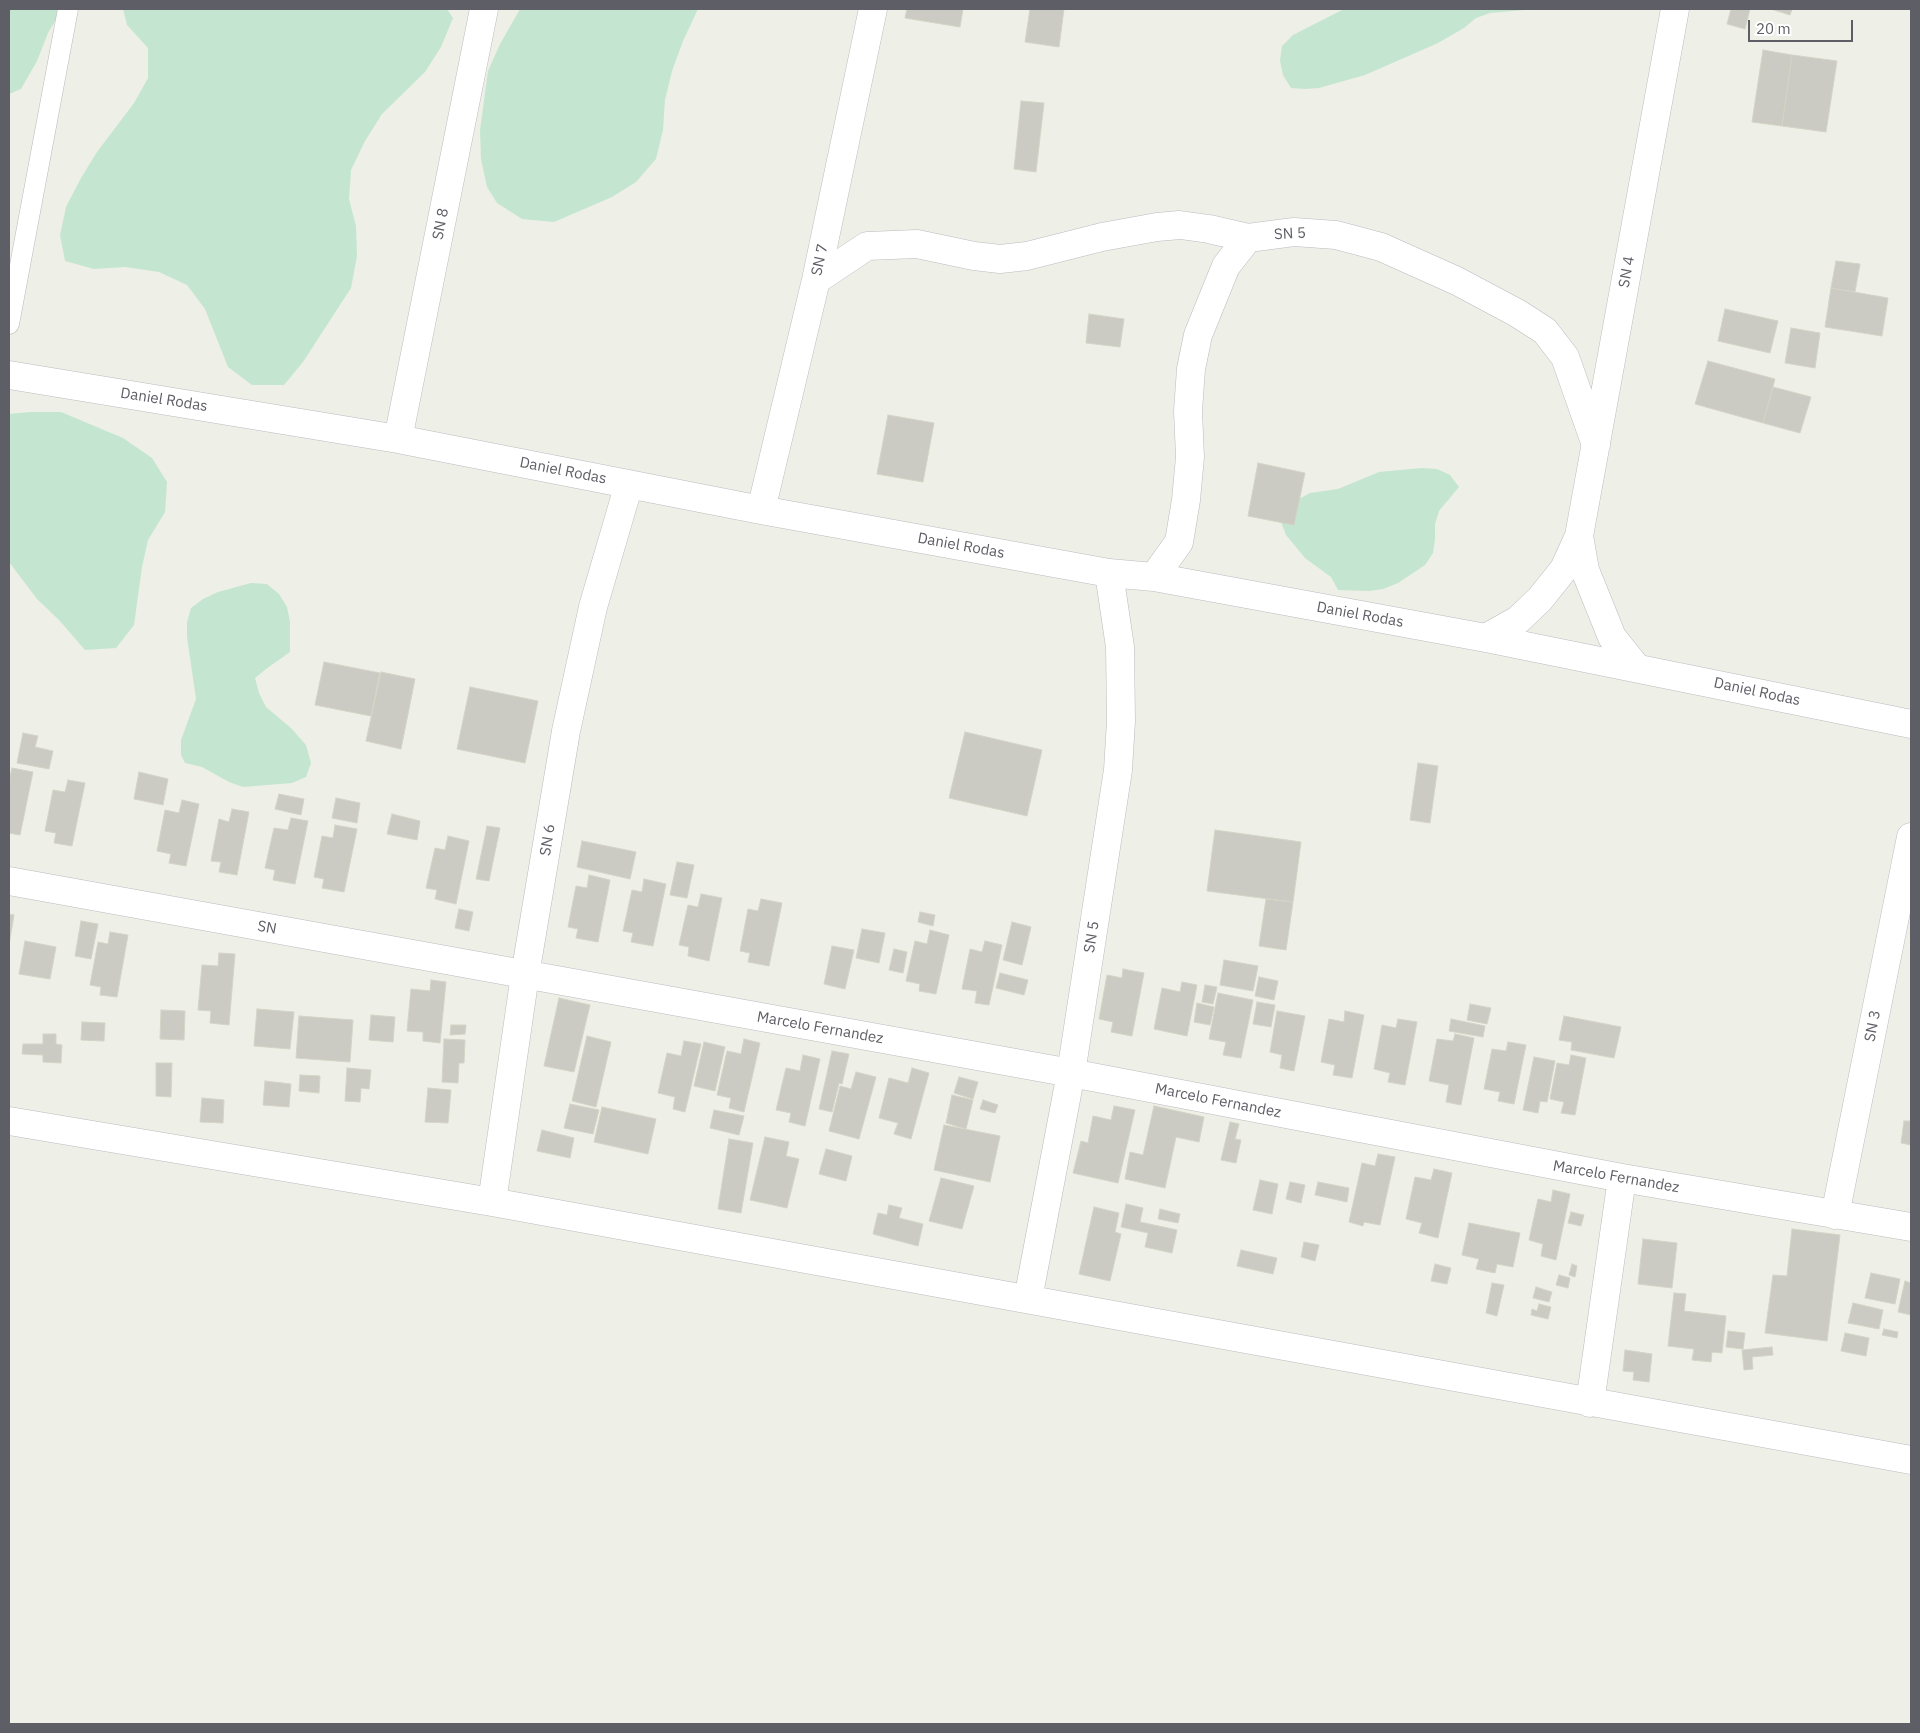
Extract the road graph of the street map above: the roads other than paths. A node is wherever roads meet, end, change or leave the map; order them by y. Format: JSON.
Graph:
{"nodes":[{"id":1,"x":68,"y":9,"type":"edge"},
{"id":2,"x":484,"y":9,"type":"edge"},
{"id":3,"x":873,"y":9,"type":"edge"},
{"id":4,"x":1675,"y":9,"type":"edge"},
{"id":5,"x":1248,"y":238,"type":"junction"},
{"id":6,"x":816,"y":280,"type":"junction"},
{"id":7,"x":9,"y":324,"type":"edge"},
{"id":8,"x":9,"y":375,"type":"edge"},
{"id":9,"x":398,"y":439,"type":"junction"},
{"id":10,"x":1596,"y":446,"type":"junction"},
{"id":11,"x":629,"y":484,"type":"junction"},
{"id":12,"x":761,"y":510,"type":"junction"},
{"id":13,"x":1579,"y":536,"type":"junction"},
{"id":14,"x":1109,"y":572,"type":"junction"},
{"id":15,"x":1154,"y":578,"type":"junction"},
{"id":16,"x":1486,"y":638,"type":"junction"},
{"id":17,"x":1636,"y":667,"type":"junction"},
{"id":18,"x":1911,"y":724,"type":"edge"},
{"id":19,"x":1911,"y":837,"type":"edge"},
{"id":20,"x":9,"y":881,"type":"edge"},
{"id":21,"x":525,"y":975,"type":"junction"},
{"id":22,"x":1071,"y":1073,"type":"junction"},
{"id":23,"x":9,"y":1121,"type":"edge"},
{"id":24,"x":1622,"y":1178,"type":"junction"},
{"id":25,"x":492,"y":1202,"type":"junction"},
{"id":26,"x":1835,"y":1215,"type":"junction"},
{"id":27,"x":1911,"y":1227,"type":"edge"},
{"id":28,"x":1028,"y":1299,"type":"junction"},
{"id":29,"x":1590,"y":1403,"type":"junction"},
{"id":30,"x":1911,"y":1460,"type":"edge"}],
"edges":[{"from":1,"to":7,"type":"lane"},
{"from":2,"to":9,"type":"street","name":"SN 8"},
{"from":3,"to":6,"type":"street","name":"SN 7"},
{"from":4,"to":10,"type":"street","name":"SN 4"},
{"from":5,"to":6,"type":"street","name":"SN 5"},
{"from":5,"to":10,"type":"street","name":"SN 5"},
{"from":5,"to":15,"type":"street"},
{"from":6,"to":12,"type":"street","name":"SN 7"},
{"from":8,"to":9,"type":"street","name":"Daniel Rodas"},
{"from":9,"to":11,"type":"street","name":"Daniel Rodas"},
{"from":10,"to":13,"type":"street","name":"SN 4"},
{"from":11,"to":12,"type":"street","name":"Daniel Rodas"},
{"from":11,"to":21,"type":"street","name":"SN 6"},
{"from":12,"to":14,"type":"street","name":"Daniel Rodas"},
{"from":13,"to":16,"type":"street","name":"SN 4"},
{"from":13,"to":17,"type":"street","name":"SN 4"},
{"from":14,"to":15,"type":"street","name":"Daniel Rodas"},
{"from":14,"to":22,"type":"street","name":"SN 5"},
{"from":15,"to":16,"type":"street","name":"Daniel Rodas"},
{"from":16,"to":17,"type":"street","name":"Daniel Rodas"},
{"from":17,"to":18,"type":"street","name":"Daniel Rodas"},
{"from":19,"to":26,"type":"street","name":"SN 3"},
{"from":20,"to":21,"type":"street","name":"SN"},
{"from":21,"to":22,"type":"street","name":"Marcelo Fernandez"},
{"from":21,"to":25,"type":"street","name":"SN 6"},
{"from":22,"to":24,"type":"street","name":"Marcelo Fernandez"},
{"from":22,"to":28,"type":"street","name":"SN 5"},
{"from":23,"to":25,"type":"street"},
{"from":24,"to":26,"type":"street","name":"Marcelo Fernandez"},
{"from":24,"to":29,"type":"street"},
{"from":25,"to":28,"type":"street"},
{"from":26,"to":27,"type":"street","name":"Marcelo Fernandez"},
{"from":28,"to":29,"type":"street"},
{"from":29,"to":30,"type":"street"}]}
